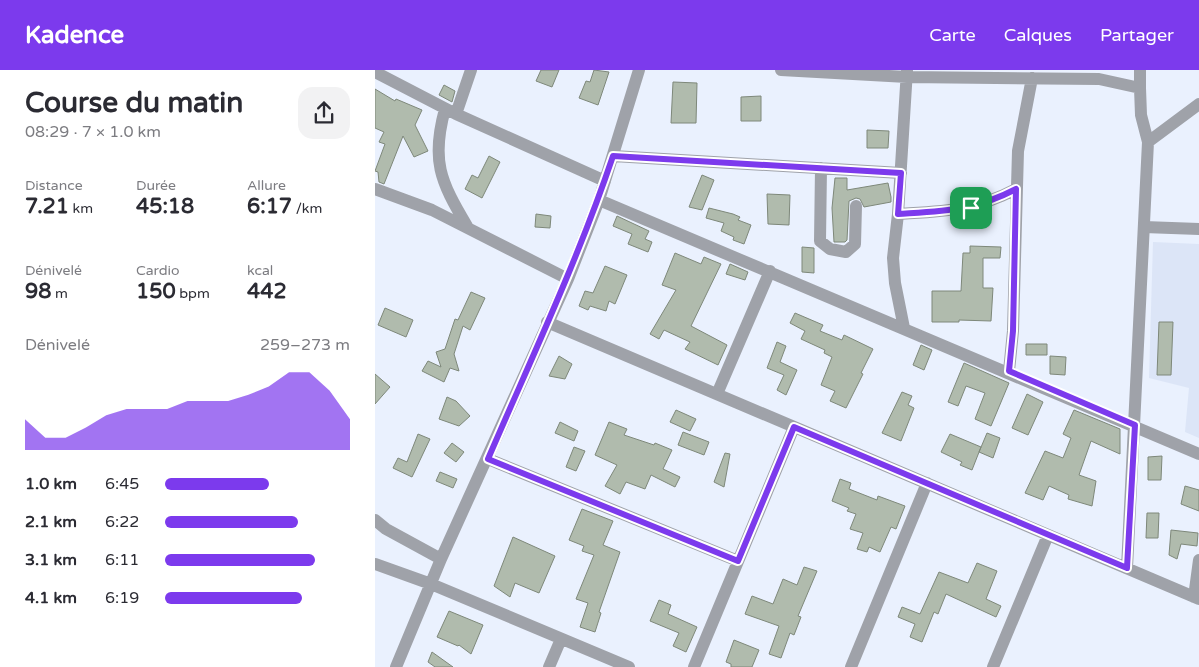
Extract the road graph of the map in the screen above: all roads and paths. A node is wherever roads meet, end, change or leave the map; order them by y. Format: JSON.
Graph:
{"nodes":[{"id":1,"x":471,"y":70,"type":"edge"},
{"id":2,"x":639,"y":70,"type":"edge"},
{"id":3,"x":781,"y":70,"type":"edge"},
{"id":4,"x":1140,"y":70,"type":"edge"},
{"id":5,"x":375,"y":72,"type":"edge"},
{"id":6,"x":907,"y":74,"type":"edge"},
{"id":7,"x":1032,"y":78,"type":"junction"},
{"id":8,"x":1139,"y":88,"type":"junction"},
{"id":9,"x":1199,"y":104,"type":"edge"},
{"id":10,"x":451,"y":111,"type":"junction"},
{"id":11,"x":1148,"y":142,"type":"junction"},
{"id":12,"x":613,"y":156,"type":"junction"},
{"id":13,"x":821,"y":168,"type":"junction"},
{"id":14,"x":901,"y":173,"type":"junction"},
{"id":15,"x":605,"y":181,"type":"junction"},
{"id":16,"x":375,"y":189,"type":"edge"},
{"id":17,"x":1016,"y":189,"type":"junction"},
{"id":18,"x":599,"y":200,"type":"junction"},
{"id":19,"x":856,"y":206,"type":"dead end"},
{"id":20,"x":898,"y":214,"type":"junction"},
{"id":21,"x":467,"y":226,"type":"junction"},
{"id":22,"x":1144,"y":227,"type":"junction"},
{"id":23,"x":1199,"y":229,"type":"edge"},
{"id":24,"x":770,"y":271,"type":"junction"},
{"id":25,"x":568,"y":279,"type":"junction"},
{"id":26,"x":547,"y":322,"type":"junction"},
{"id":27,"x":905,"y":328,"type":"junction"},
{"id":28,"x":1009,"y":371,"type":"junction"},
{"id":29,"x":717,"y":394,"type":"junction"},
{"id":30,"x":1135,"y":425,"type":"junction"},
{"id":31,"x":794,"y":427,"type":"junction"},
{"id":32,"x":1199,"y":454,"type":"edge"},
{"id":33,"x":488,"y":459,"type":"junction"},
{"id":34,"x":927,"y":483,"type":"junction"},
{"id":35,"x":375,"y":520,"type":"edge"},
{"id":36,"x":1048,"y":535,"type":"junction"},
{"id":37,"x":441,"y":559,"type":"junction"},
{"id":38,"x":1199,"y":560,"type":"edge"},
{"id":39,"x":738,"y":561,"type":"junction"},
{"id":40,"x":375,"y":564,"type":"edge"},
{"id":41,"x":1127,"y":568,"type":"junction"},
{"id":42,"x":431,"y":584,"type":"junction"},
{"id":43,"x":1197,"y":598,"type":"edge"},
{"id":44,"x":561,"y":638,"type":"junction"},
{"id":45,"x":396,"y":667,"type":"edge"},
{"id":46,"x":549,"y":667,"type":"edge"},
{"id":47,"x":629,"y":667,"type":"edge"},
{"id":48,"x":694,"y":667,"type":"edge"},
{"id":49,"x":851,"y":667,"type":"edge"},
{"id":50,"x":993,"y":667,"type":"edge"}],
"edges":[{"from":1,"to":10,"type":"street"},
{"from":2,"to":12,"type":"street"},
{"from":3,"to":6,"type":"street"},
{"from":4,"to":8,"type":"street"},
{"from":5,"to":10,"type":"street"},
{"from":6,"to":7,"type":"street"},
{"from":6,"to":14,"type":"street"},
{"from":7,"to":8,"type":"street"},
{"from":7,"to":17,"type":"street"},
{"from":8,"to":11,"type":"street"},
{"from":9,"to":11,"type":"street"},
{"from":10,"to":15,"type":"street"},
{"from":10,"to":21,"type":"street"},
{"from":11,"to":22,"type":"street"},
{"from":12,"to":13,"type":"street"},
{"from":12,"to":15,"type":"street"},
{"from":13,"to":14,"type":"street"},
{"from":13,"to":19,"type":"street"},
{"from":14,"to":20,"type":"street"},
{"from":15,"to":18,"type":"street"},
{"from":16,"to":21,"type":"street"},
{"from":17,"to":20,"type":"street"},
{"from":17,"to":28,"type":"street"},
{"from":18,"to":24,"type":"street"},
{"from":18,"to":25,"type":"street"},
{"from":20,"to":27,"type":"street"},
{"from":21,"to":25,"type":"street"},
{"from":22,"to":23,"type":"street"},
{"from":22,"to":30,"type":"street"},
{"from":24,"to":27,"type":"street"},
{"from":24,"to":29,"type":"street"},
{"from":25,"to":26,"type":"street"},
{"from":26,"to":29,"type":"street"},
{"from":26,"to":33,"type":"street"},
{"from":27,"to":28,"type":"street"},
{"from":28,"to":30,"type":"street"},
{"from":29,"to":31,"type":"street"},
{"from":30,"to":32,"type":"street"},
{"from":30,"to":41,"type":"street"},
{"from":31,"to":34,"type":"street"},
{"from":31,"to":39,"type":"street"},
{"from":33,"to":37,"type":"street"},
{"from":33,"to":39,"type":"street"},
{"from":34,"to":36,"type":"street"},
{"from":34,"to":49,"type":"street"},
{"from":35,"to":37,"type":"street"},
{"from":36,"to":41,"type":"street"},
{"from":36,"to":50,"type":"street"},
{"from":37,"to":42,"type":"street"},
{"from":38,"to":43,"type":"street"},
{"from":39,"to":48,"type":"street"},
{"from":40,"to":42,"type":"street"},
{"from":41,"to":43,"type":"street"},
{"from":42,"to":44,"type":"street"},
{"from":42,"to":45,"type":"street"},
{"from":44,"to":46,"type":"street"},
{"from":44,"to":47,"type":"street"}]}
